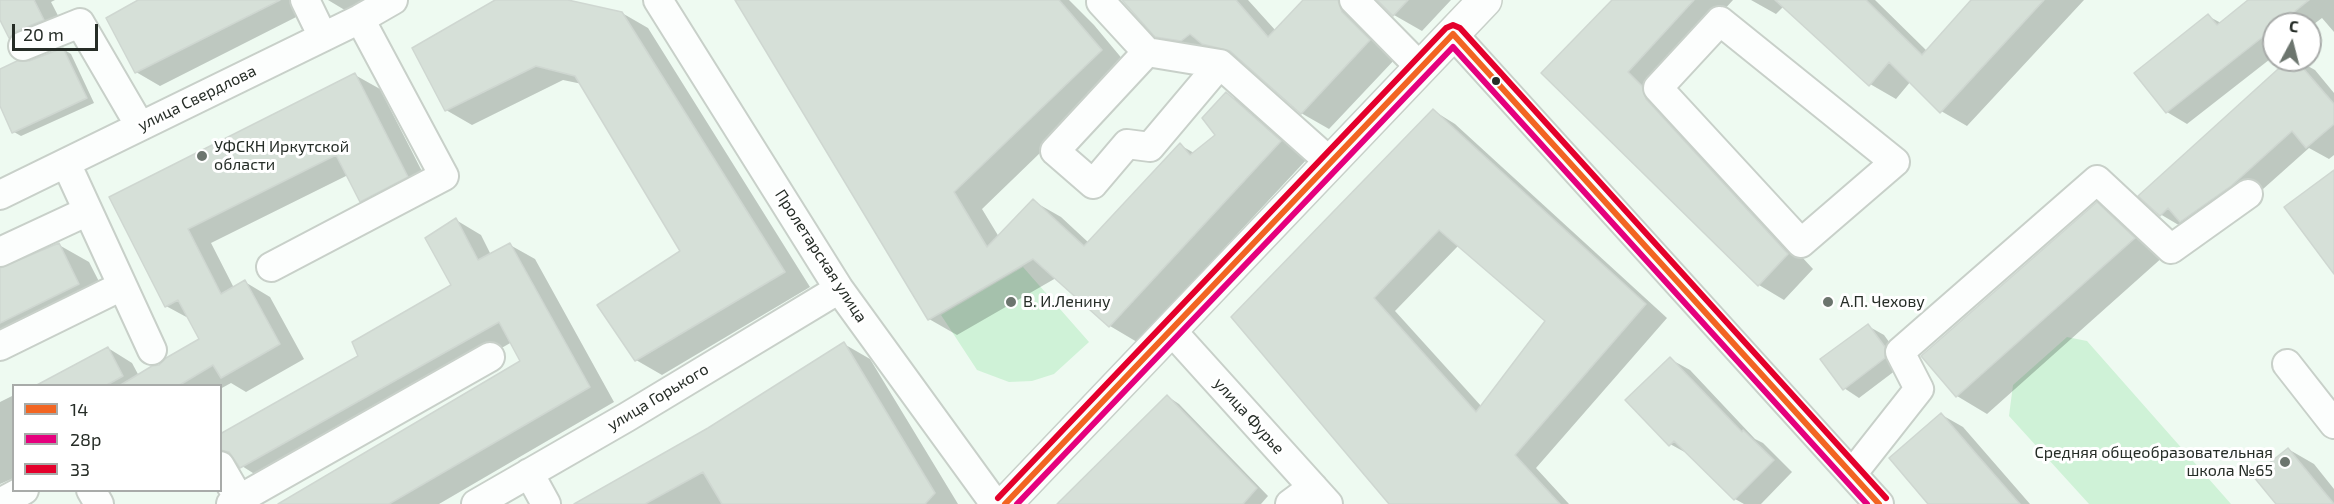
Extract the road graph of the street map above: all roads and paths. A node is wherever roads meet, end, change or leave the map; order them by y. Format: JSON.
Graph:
{"nodes":[{"id":1,"x":305,"y":0,"type":"edge"},
{"id":2,"x":393,"y":0,"type":"edge"},
{"id":3,"x":658,"y":0,"type":"edge"},
{"id":4,"x":1354,"y":0,"type":"edge"},
{"id":5,"x":1485,"y":0,"type":"edge"},
{"id":6,"x":1101,"y":2,"type":"dead end"},
{"id":7,"x":360,"y":19,"type":"junction"},
{"id":8,"x":1454,"y":33,"type":"junction"},
{"id":9,"x":323,"y":37,"type":"junction"},
{"id":10,"x":23,"y":46,"type":"dead end"},
{"id":11,"x":1147,"y":52,"type":"junction"},
{"id":12,"x":1220,"y":64,"type":"junction"},
{"id":13,"x":1420,"y":67,"type":"junction"},
{"id":14,"x":140,"y":126,"type":"junction"},
{"id":15,"x":1895,"y":162,"type":"joint"},
{"id":16,"x":66,"y":163,"type":"junction"},
{"id":17,"x":1331,"y":163,"type":"junction"},
{"id":18,"x":2248,"y":194,"type":"dead end"},
{"id":19,"x":0,"y":195,"type":"edge"},
{"id":20,"x":88,"y":211,"type":"junction"},
{"id":21,"x":0,"y":252,"type":"edge"},
{"id":22,"x":270,"y":267,"type":"dead end"},
{"id":23,"x":122,"y":286,"type":"junction"},
{"id":24,"x":839,"y":288,"type":"junction"},
{"id":25,"x":1170,"y":329,"type":"junction"},
{"id":26,"x":0,"y":346,"type":"edge"},
{"id":27,"x":152,"y":350,"type":"dead end"},
{"id":28,"x":489,"y":357,"type":"dead end"},
{"id":29,"x":2286,"y":364,"type":"dead end"},
{"id":30,"x":2334,"y":424,"type":"edge"},
{"id":31,"x":222,"y":470,"type":"edge"},
{"id":32,"x":529,"y":474,"type":"junction"},
{"id":33,"x":1852,"y":474,"type":"junction"},
{"id":34,"x":20,"y":492,"type":"edge"},
{"id":35,"x":1310,"y":498,"type":"edge"},
{"id":36,"x":238,"y":502,"type":"edge"},
{"id":37,"x":0,"y":503,"type":"edge"},
{"id":38,"x":476,"y":504,"type":"edge"},
{"id":39,"x":546,"y":504,"type":"edge"},
{"id":40,"x":995,"y":504,"type":"edge"},
{"id":41,"x":1005,"y":504,"type":"edge"},
{"id":42,"x":1879,"y":504,"type":"edge"}],
"edges":[{"from":1,"to":9,"type":"street"},
{"from":2,"to":7,"type":"street","name":"улица Свердлова"},
{"from":3,"to":24,"type":"street","name":"Пролетарская улица"},
{"from":4,"to":13,"type":"street"},
{"from":5,"to":8,"type":"main road"},
{"from":6,"to":11,"type":"street"},
{"from":7,"to":9,"type":"street","name":"улица Свердлова"},
{"from":7,"to":22,"type":"street"},
{"from":8,"to":13,"type":"main road"},
{"from":8,"to":33,"type":"street"},
{"from":9,"to":14,"type":"street","name":"улица Свердлова"},
{"from":10,"to":14,"type":"street"},
{"from":11,"to":12,"type":"street"},
{"from":11,"to":12,"type":"street"},
{"from":12,"to":17,"type":"street"},
{"from":13,"to":17,"type":"main road"},
{"from":14,"to":16,"type":"street","name":"улица Свердлова"},
{"from":15,"to":15,"type":"street"},
{"from":16,"to":19,"type":"street","name":"улица Свердлова"},
{"from":16,"to":20,"type":"street"},
{"from":17,"to":25,"type":"main road"},
{"from":18,"to":33,"type":"street"},
{"from":20,"to":21,"type":"street"},
{"from":20,"to":23,"type":"street"},
{"from":23,"to":26,"type":"street"},
{"from":23,"to":27,"type":"street"},
{"from":24,"to":32,"type":"street","name":"улица Горького"},
{"from":24,"to":40,"type":"street","name":"Пролетарская улица"},
{"from":25,"to":35,"type":"street","name":"улица Фурье"},
{"from":25,"to":41,"type":"main road"},
{"from":28,"to":36,"type":"street"},
{"from":29,"to":30,"type":"street"},
{"from":31,"to":36,"type":"street"},
{"from":32,"to":38,"type":"street","name":"улица Горького"},
{"from":32,"to":39,"type":"street"},
{"from":33,"to":42,"type":"street"},
{"from":34,"to":37,"type":"street"}]}
